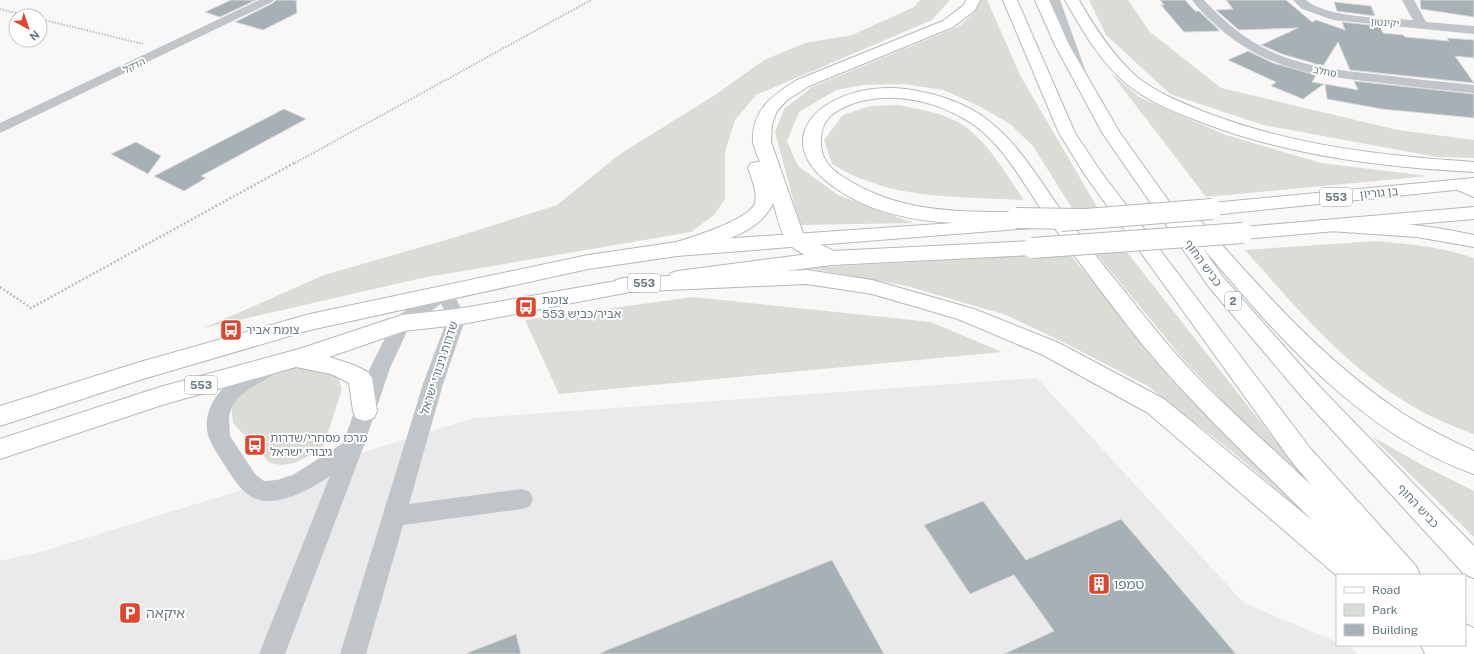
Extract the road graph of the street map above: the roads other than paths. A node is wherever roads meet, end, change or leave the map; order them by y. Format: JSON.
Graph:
{"nodes":[{"id":1,"x":268,"y":0,"type":"edge"},
{"id":2,"x":973,"y":0,"type":"edge"},
{"id":3,"x":1010,"y":0,"type":"edge"},
{"id":4,"x":1042,"y":0,"type":"edge"},
{"id":5,"x":1054,"y":0,"type":"edge"},
{"id":6,"x":1072,"y":0,"type":"edge"},
{"id":7,"x":1198,"y":0,"type":"edge"},
{"id":8,"x":1299,"y":0,"type":"edge"},
{"id":9,"x":1408,"y":0,"type":"edge"},
{"id":10,"x":1421,"y":24,"type":"junction"},
{"id":11,"x":1474,"y":30,"type":"edge"},
{"id":12,"x":829,"y":72,"type":"junction"},
{"id":13,"x":1083,"y":82,"type":"junction"},
{"id":14,"x":1474,"y":89,"type":"edge"},
{"id":15,"x":0,"y":129,"type":"edge"},
{"id":16,"x":1112,"y":134,"type":"junction"},
{"id":17,"x":1474,"y":168,"type":"edge"},
{"id":18,"x":1470,"y":186,"type":"edge"},
{"id":19,"x":1474,"y":213,"type":"edge"},
{"id":20,"x":1021,"y":221,"type":"junction"},
{"id":21,"x":1322,"y":226,"type":"junction"},
{"id":22,"x":795,"y":239,"type":"junction"},
{"id":23,"x":1474,"y":241,"type":"edge"},
{"id":24,"x":677,"y":249,"type":"junction"},
{"id":25,"x":832,"y":258,"type":"junction"},
{"id":26,"x":623,"y":285,"type":"junction"},
{"id":27,"x":444,"y":292,"type":"junction"},
{"id":28,"x":457,"y":317,"type":"junction"},
{"id":29,"x":402,"y":323,"type":"junction"},
{"id":30,"x":284,"y":362,"type":"junction"},
{"id":31,"x":365,"y":411,"type":"junction"},
{"id":32,"x":0,"y":416,"type":"edge"},
{"id":33,"x":352,"y":448,"type":"junction"},
{"id":34,"x":0,"y":449,"type":"edge"},
{"id":35,"x":1474,"y":463,"type":"edge"},
{"id":36,"x":522,"y":499,"type":"dead end"},
{"id":37,"x":394,"y":516,"type":"junction"},
{"id":38,"x":1474,"y":565,"type":"edge"},
{"id":39,"x":1356,"y":574,"type":"edge"},
{"id":40,"x":1385,"y":574,"type":"edge"},
{"id":41,"x":1405,"y":574,"type":"edge"},
{"id":42,"x":1466,"y":640,"type":"edge"},
{"id":43,"x":1437,"y":646,"type":"edge"},
{"id":44,"x":1458,"y":646,"type":"edge"},
{"id":45,"x":1474,"y":648,"type":"edge"},
{"id":46,"x":272,"y":654,"type":"edge"},
{"id":47,"x":354,"y":654,"type":"edge"},
{"id":48,"x":1446,"y":654,"type":"edge"},
{"id":49,"x":1467,"y":654,"type":"edge"}],
"edges":[{"from":1,"to":15,"type":"street","name":"הדקל"},
{"from":2,"to":12,"type":"main road"},
{"from":3,"to":41,"type":"main road"},
{"from":4,"to":13,"type":"main road","name":"כביש החוף","number":"2"},
{"from":5,"to":13,"type":"street"},
{"from":6,"to":17,"type":"main road"},
{"from":7,"to":14,"type":"street","name":"סחלב"},
{"from":8,"to":10,"type":"street","name":"יקינטון"},
{"from":9,"to":10,"type":"street"},
{"from":10,"to":11,"type":"street","name":"יקינטון"},
{"from":12,"to":22,"type":"main road"},
{"from":12,"to":24,"type":"main road"},
{"from":13,"to":16,"type":"main road","name":"כביש החוף","number":"2"},
{"from":16,"to":35,"type":"main road"},
{"from":16,"to":38,"type":"main road","name":"כביש החוף","number":"2"},
{"from":18,"to":20,"type":"main road","name":"בן גוריון","number":"553","bridge":true},
{"from":19,"to":21,"type":"main road","number":"553"},
{"from":20,"to":22,"type":"main road","number":"553"},
{"from":20,"to":40,"type":"main road"},
{"from":21,"to":23,"type":"main road"},
{"from":21,"to":25,"type":"main road","number":"553","bridge":true},
{"from":22,"to":24,"type":"main road","number":"553"},
{"from":22,"to":25,"type":"main road"},
{"from":24,"to":27,"type":"main road","number":"553"},
{"from":25,"to":26,"type":"main road","number":"553"},
{"from":26,"to":28,"type":"main road","number":"553"},
{"from":26,"to":39,"type":"main road"},
{"from":27,"to":28,"type":"street","name":"שדרות גיבורי ישראל"},
{"from":27,"to":29,"type":"street"},
{"from":27,"to":32,"type":"main road","number":"553"},
{"from":28,"to":29,"type":"main road","number":"553"},
{"from":28,"to":37,"type":"street","name":"שדרות גיבורי ישראל"},
{"from":29,"to":30,"type":"main road","number":"553"},
{"from":29,"to":31,"type":"street"},
{"from":30,"to":31,"type":"main road"},
{"from":30,"to":33,"type":"street"},
{"from":30,"to":34,"type":"main road","number":"553"},
{"from":31,"to":33,"type":"street"},
{"from":33,"to":46,"type":"street"},
{"from":36,"to":37,"type":"street"},
{"from":37,"to":47,"type":"street","name":"שדרות גיבורי ישראל"},
{"from":42,"to":45,"type":"main road"},
{"from":43,"to":48,"type":"main road"},
{"from":44,"to":49,"type":"main road"}]}
